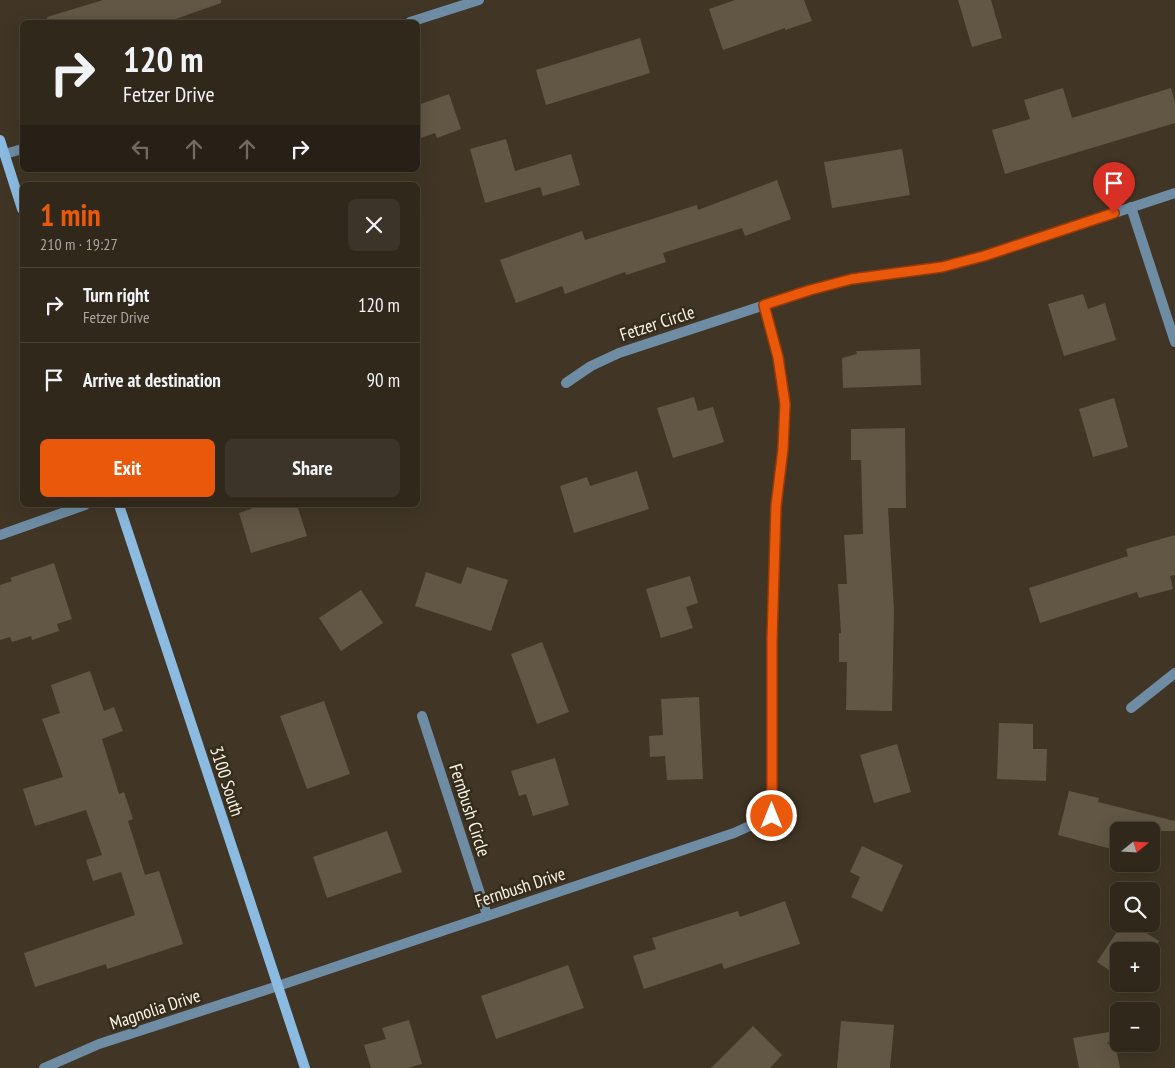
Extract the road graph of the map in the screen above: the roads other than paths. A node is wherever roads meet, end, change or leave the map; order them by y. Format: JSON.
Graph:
{"nodes":[{"id":1,"x":479,"y":0,"type":"edge"},
{"id":2,"x":416,"y":20,"type":"edge"},
{"id":3,"x":0,"y":140,"type":"edge"},
{"id":4,"x":20,"y":150,"type":"edge"},
{"id":5,"x":5,"y":154,"type":"junction"},
{"id":6,"x":1175,"y":193,"type":"edge"},
{"id":7,"x":20,"y":203,"type":"edge"},
{"id":8,"x":1131,"y":207,"type":"junction"},
{"id":9,"x":764,"y":305,"type":"junction"},
{"id":10,"x":1175,"y":342,"type":"edge"},
{"id":11,"x":566,"y":382,"type":"dead end"},
{"id":12,"x":79,"y":507,"type":"edge"},
{"id":13,"x":120,"y":507,"type":"edge"},
{"id":14,"x":0,"y":535,"type":"edge"},
{"id":15,"x":1175,"y":673,"type":"edge"},
{"id":16,"x":1131,"y":708,"type":"dead end"},
{"id":17,"x":422,"y":716,"type":"dead end"},
{"id":18,"x":487,"y":915,"type":"junction"},
{"id":19,"x":278,"y":986,"type":"junction"},
{"id":20,"x":44,"y":1068,"type":"edge"},
{"id":21,"x":305,"y":1068,"type":"edge"}],
"edges":[{"from":1,"to":2,"type":"street"},
{"from":3,"to":5,"type":"street"},
{"from":4,"to":5,"type":"street"},
{"from":5,"to":7,"type":"street"},
{"from":6,"to":8,"type":"street","name":"Fetzer Circle"},
{"from":8,"to":9,"type":"street","name":"Fetzer Circle"},
{"from":8,"to":10,"type":"street"},
{"from":9,"to":11,"type":"street","name":"Fetzer Circle"},
{"from":9,"to":18,"type":"street","name":"Fernbush Drive"},
{"from":12,"to":14,"type":"street"},
{"from":13,"to":19,"type":"street","name":"3100 South"},
{"from":15,"to":16,"type":"street"},
{"from":17,"to":18,"type":"street","name":"Fernbush Circle"},
{"from":18,"to":19,"type":"street","name":"Fernbush Drive"},
{"from":19,"to":20,"type":"street","name":"Magnolia Drive"},
{"from":19,"to":21,"type":"street","name":"3100 South"}]}
